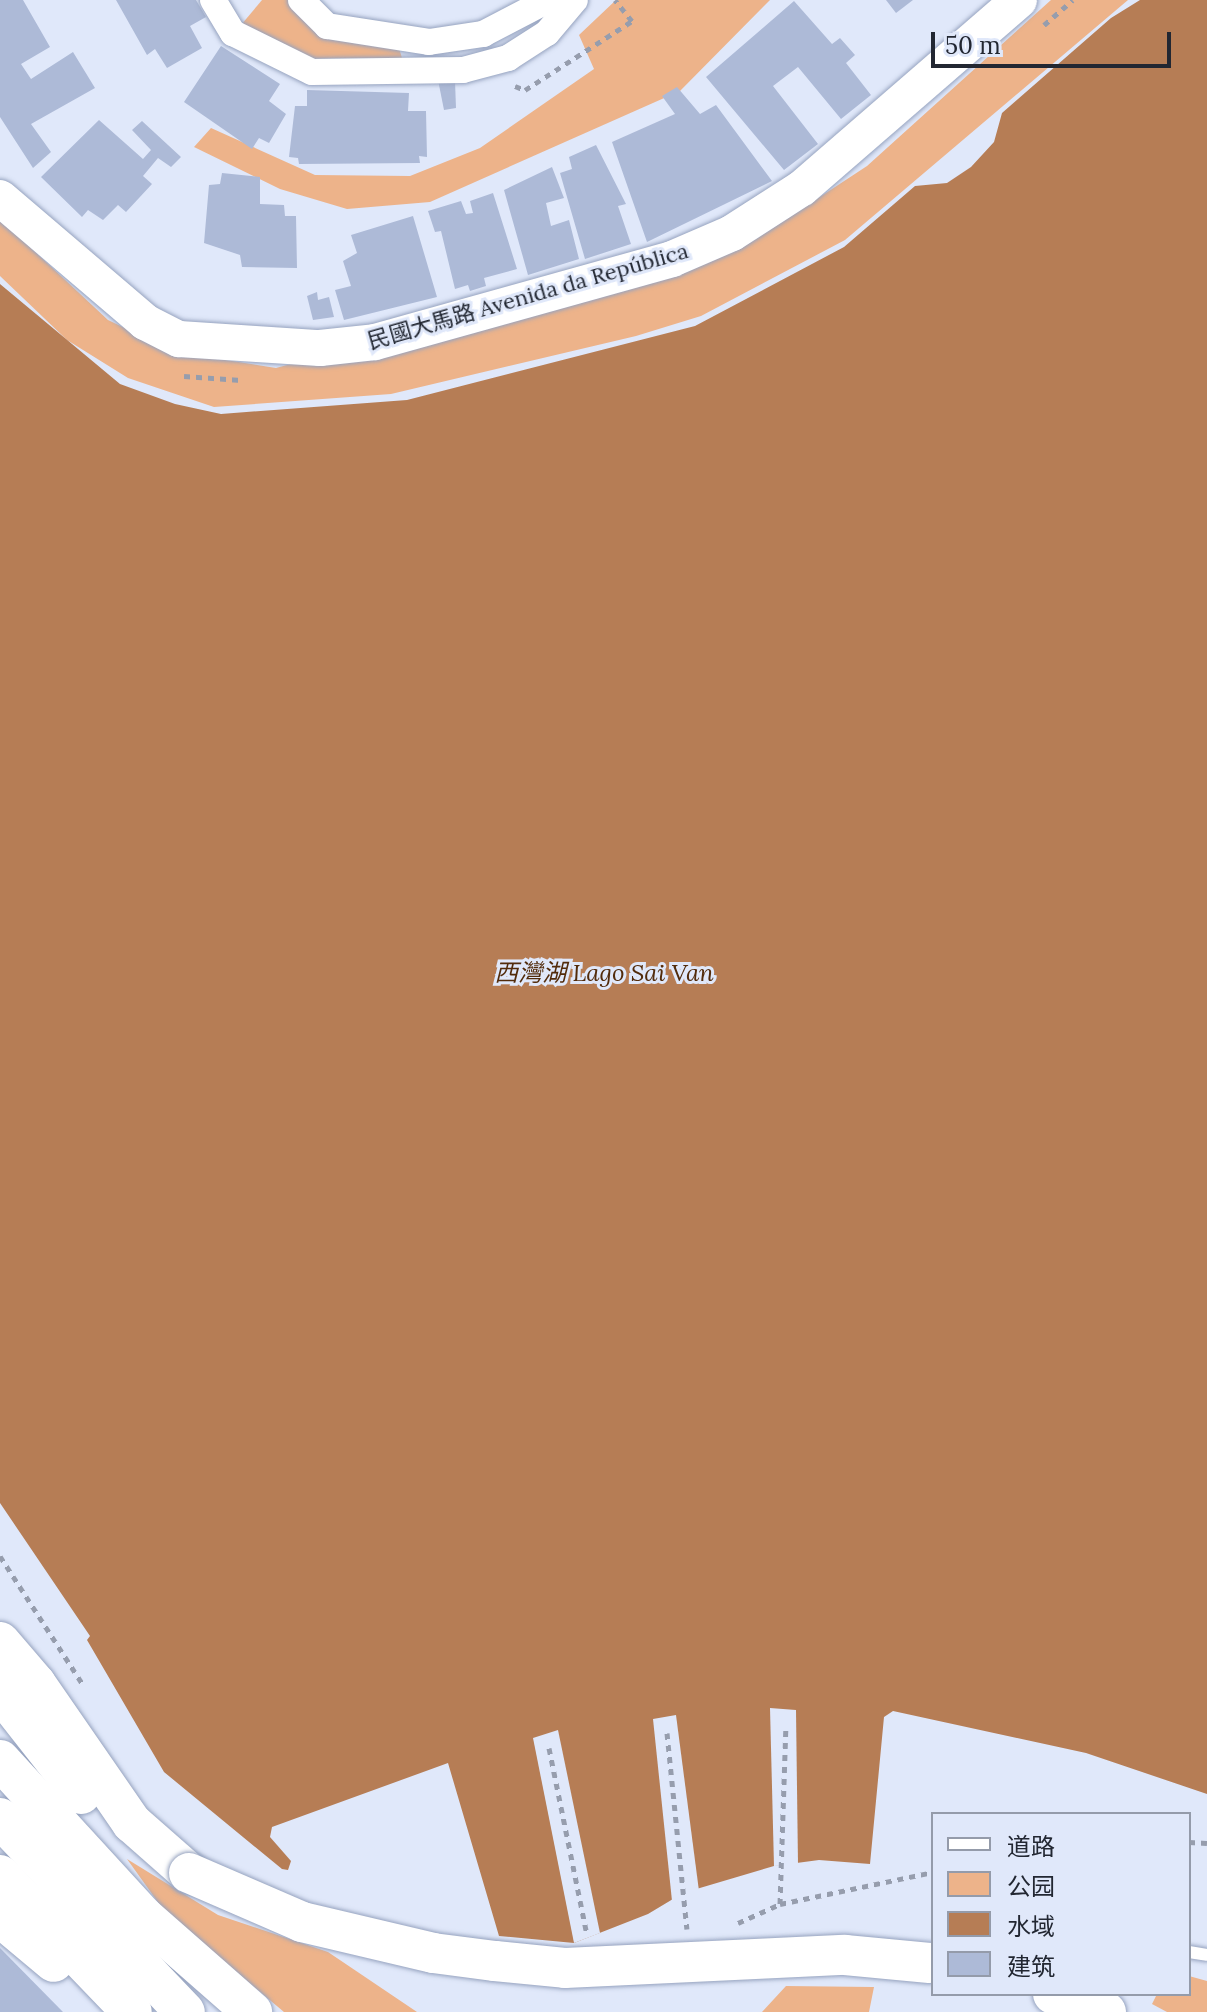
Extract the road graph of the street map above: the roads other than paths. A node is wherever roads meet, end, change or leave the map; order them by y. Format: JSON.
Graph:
{"nodes":[{"id":1,"x":213,"y":0,"type":"edge"},
{"id":2,"x":301,"y":0,"type":"edge"},
{"id":3,"x":548,"y":0,"type":"edge"},
{"id":4,"x":575,"y":0,"type":"edge"},
{"id":5,"x":1019,"y":0,"type":"edge"},
{"id":6,"x":0,"y":198,"type":"edge"},
{"id":7,"x":0,"y":1642,"type":"edge"},
{"id":8,"x":1,"y":1692,"type":"edge"},
{"id":9,"x":0,"y":1760,"type":"edge"},
{"id":10,"x":0,"y":1818,"type":"edge"},
{"id":11,"x":0,"y":1861,"type":"edge"},
{"id":12,"x":189,"y":1873,"type":"junction"},
{"id":13,"x":0,"y":1875,"type":"edge"},
{"id":14,"x":0,"y":1917,"type":"edge"},
{"id":15,"x":144,"y":1917,"type":"junction"},
{"id":16,"x":931,"y":1963,"type":"edge"},
{"id":17,"x":1059,"y":1996,"type":"edge"},
{"id":18,"x":117,"y":2012,"type":"edge"},
{"id":19,"x":132,"y":2012,"type":"edge"},
{"id":20,"x":183,"y":2012,"type":"edge"},
{"id":21,"x":252,"y":2012,"type":"edge"},
{"id":22,"x":1106,"y":2012,"type":"edge"}],
"edges":[{"from":1,"to":4,"type":"street"},
{"from":2,"to":3,"type":"street"},
{"from":5,"to":6,"type":"street","name":"民國大馬路 Avenida da República"},
{"from":7,"to":12,"type":"main road"},
{"from":8,"to":12,"type":"main road"},
{"from":8,"to":15,"type":"main road"},
{"from":9,"to":15,"type":"main road"},
{"from":10,"to":20,"type":"main road"},
{"from":11,"to":20,"type":"main road"},
{"from":12,"to":16,"type":"main road","bridge":true},
{"from":13,"to":19,"type":"main road"},
{"from":14,"to":18,"type":"main road"},
{"from":15,"to":21,"type":"main road"},
{"from":17,"to":22,"type":"main road"}]}
